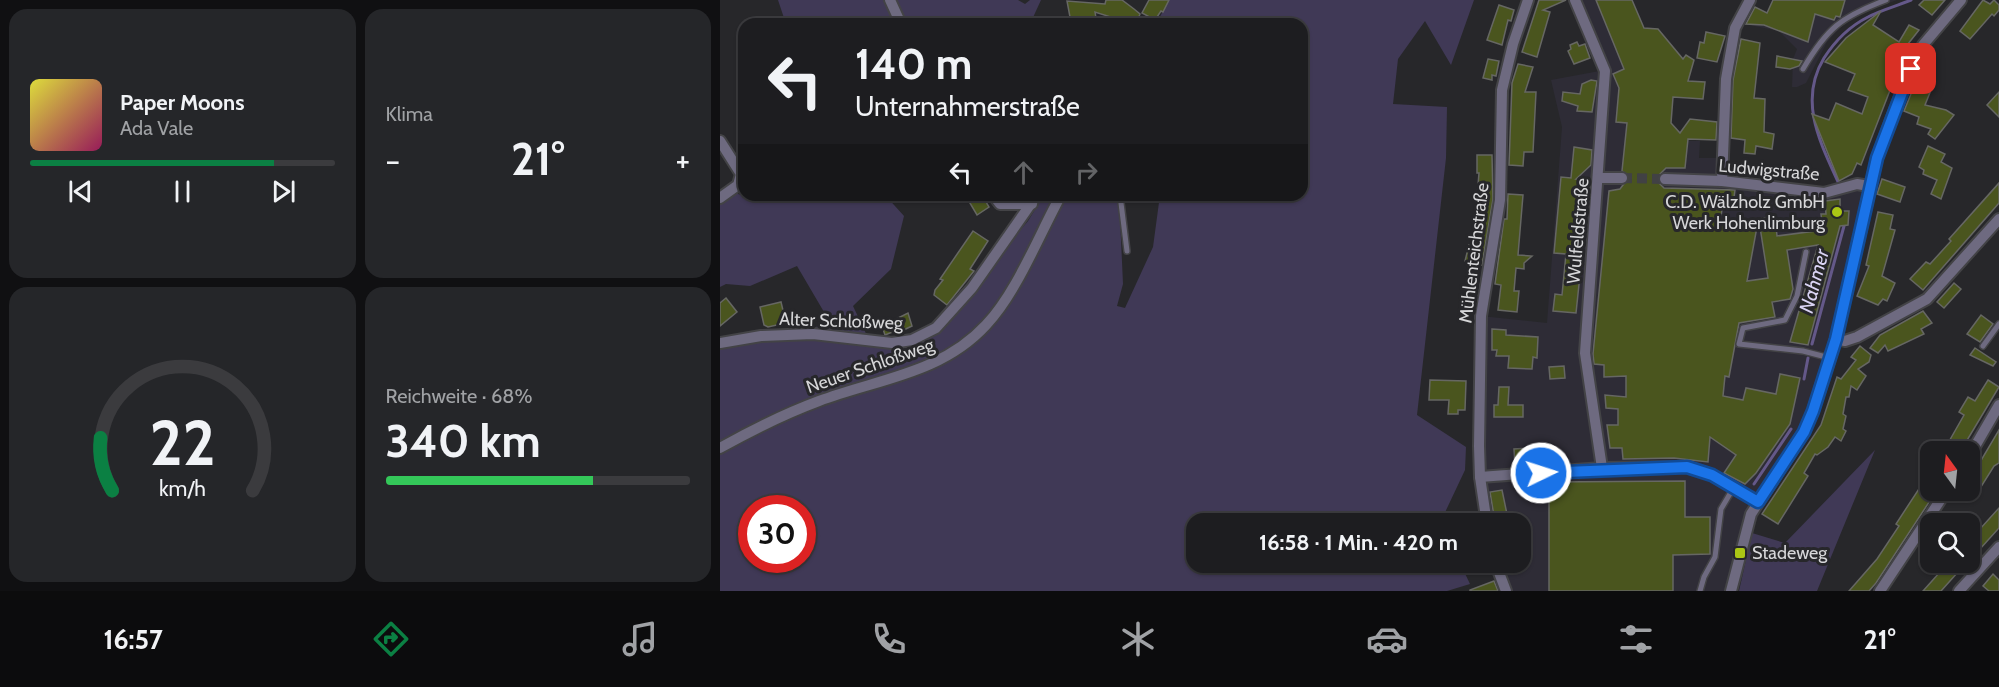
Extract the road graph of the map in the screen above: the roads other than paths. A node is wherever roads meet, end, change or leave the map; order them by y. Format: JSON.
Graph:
{"nodes":[{"id":1,"x":890,"y":0,"type":"edge"},
{"id":2,"x":1528,"y":0,"type":"edge"},
{"id":3,"x":1575,"y":0,"type":"edge"},
{"id":4,"x":1750,"y":0,"type":"edge"},
{"id":5,"x":1886,"y":0,"type":"edge"},
{"id":6,"x":1961,"y":0,"type":"edge"},
{"id":7,"x":899,"y":18,"type":"edge"},
{"id":8,"x":1803,"y":69,"type":"dead end"},
{"id":9,"x":720,"y":141,"type":"edge"},
{"id":10,"x":738,"y":169,"type":"edge"},
{"id":11,"x":1599,"y":178,"type":"junction"},
{"id":12,"x":1622,"y":178,"type":"tunnel mouth"},
{"id":13,"x":1665,"y":179,"type":"tunnel mouth"},
{"id":14,"x":1722,"y":181,"type":"junction"},
{"id":15,"x":738,"y":185,"type":"edge"},
{"id":16,"x":1869,"y":186,"type":"junction"},
{"id":17,"x":720,"y":198,"type":"edge"},
{"id":18,"x":998,"y":201,"type":"edge"},
{"id":19,"x":1021,"y":201,"type":"edge"},
{"id":20,"x":1027,"y":201,"type":"edge"},
{"id":21,"x":1058,"y":201,"type":"edge"},
{"id":22,"x":1121,"y":201,"type":"edge"},
{"id":23,"x":1999,"y":219,"type":"edge"},
{"id":24,"x":1127,"y":250,"type":"dead end"},
{"id":25,"x":1806,"y":252,"type":"dead end"},
{"id":26,"x":1999,"y":324,"type":"edge"},
{"id":27,"x":1836,"y":339,"type":"junction"},
{"id":28,"x":720,"y":343,"type":"edge"},
{"id":29,"x":1983,"y":346,"type":"dead end"},
{"id":30,"x":1831,"y":358,"type":"junction"},
{"id":31,"x":1999,"y":405,"type":"edge"},
{"id":32,"x":1978,"y":441,"type":"edge"},
{"id":33,"x":720,"y":448,"type":"edge"},
{"id":34,"x":1602,"y":468,"type":"junction"},
{"id":35,"x":1480,"y":477,"type":"junction"},
{"id":36,"x":1734,"y":487,"type":"junction"},
{"id":37,"x":1940,"y":501,"type":"edge"},
{"id":38,"x":1758,"y":502,"type":"junction"},
{"id":39,"x":1485,"y":513,"type":"edge"},
{"id":40,"x":1999,"y":547,"type":"edge"},
{"id":41,"x":1499,"y":573,"type":"edge"},
{"id":42,"x":1506,"y":591,"type":"edge"},
{"id":43,"x":1700,"y":591,"type":"edge"},
{"id":44,"x":1731,"y":591,"type":"edge"},
{"id":45,"x":1880,"y":591,"type":"edge"},
{"id":46,"x":1959,"y":591,"type":"edge"}],
"edges":[{"from":1,"to":7,"type":"street"},
{"from":2,"to":35,"type":"street","name":"Mühlenteichstraße"},
{"from":3,"to":11,"type":"street","name":"Wulfeldstraße"},
{"from":4,"to":14,"type":"street"},
{"from":5,"to":8,"type":"lane"},
{"from":6,"to":16,"type":"street"},
{"from":9,"to":10,"type":"street"},
{"from":11,"to":12,"type":"street"},
{"from":11,"to":34,"type":"street","name":"Wulfeldstraße"},
{"from":13,"to":14,"type":"street","name":"Ludwigstraße"},
{"from":14,"to":16,"type":"street","name":"Ludwigstraße"},
{"from":15,"to":17,"type":"street"},
{"from":16,"to":27,"type":"street"},
{"from":18,"to":19,"type":"street"},
{"from":20,"to":28,"type":"street","name":"Alter Schloßweg"},
{"from":21,"to":33,"type":"street","name":"Neuer Schloßweg"},
{"from":22,"to":24,"type":"lane"},
{"from":23,"to":27,"type":"street"},
{"from":25,"to":30,"type":"lane"},
{"from":26,"to":29,"type":"lane"},
{"from":27,"to":30,"type":"street"},
{"from":30,"to":38,"type":"street"},
{"from":31,"to":32,"type":"street"},
{"from":34,"to":35,"type":"street"},
{"from":34,"to":36,"type":"street"},
{"from":35,"to":39,"type":"street","name":"Mühlenteichstraße"},
{"from":36,"to":38,"type":"street"},
{"from":36,"to":43,"type":"lane"},
{"from":37,"to":45,"type":"street"},
{"from":38,"to":44,"type":"street"},
{"from":40,"to":46,"type":"street"},
{"from":41,"to":42,"type":"street"}]}
